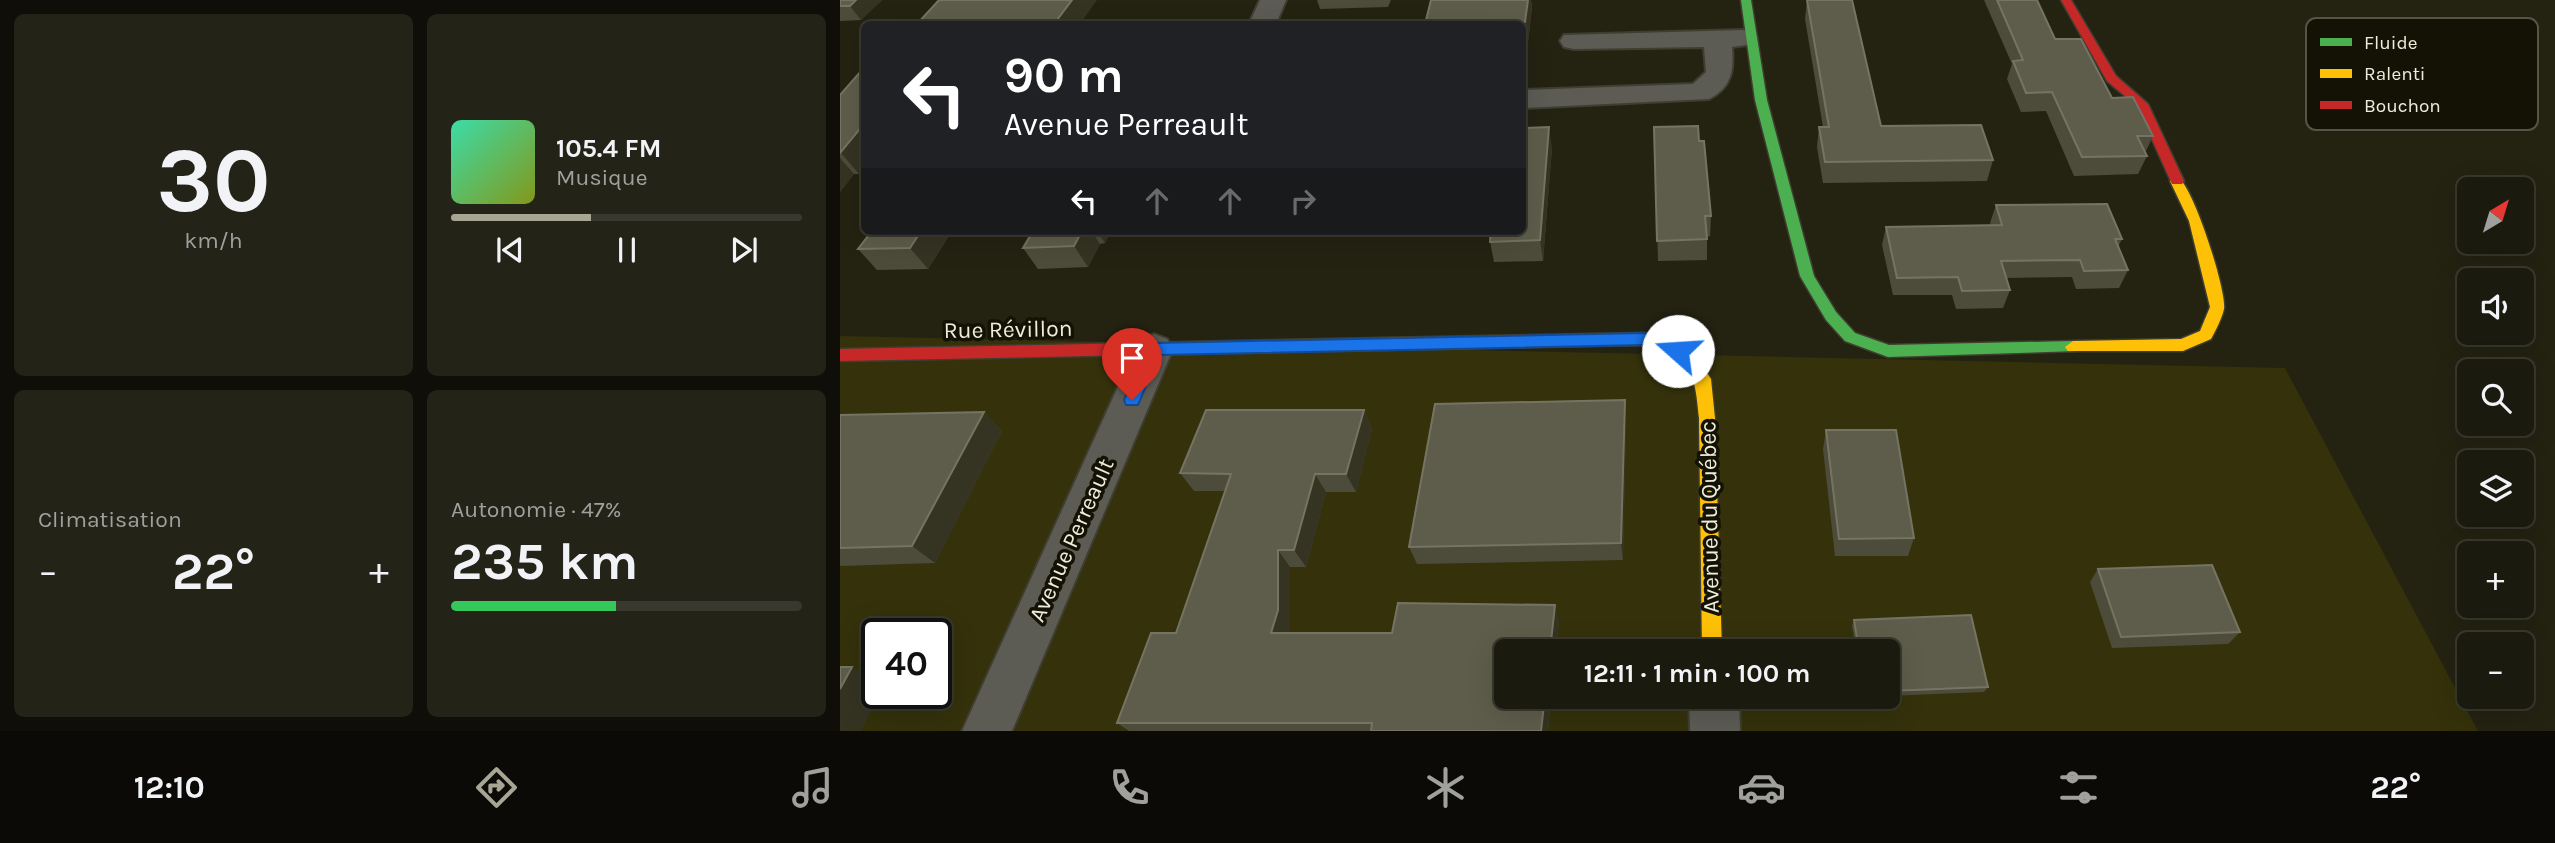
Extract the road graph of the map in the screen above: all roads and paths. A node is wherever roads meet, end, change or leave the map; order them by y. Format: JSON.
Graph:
{"nodes":[{"id":1,"x":1273,"y":0,"type":"edge"},
{"id":2,"x":1746,"y":0,"type":"edge"},
{"id":3,"x":2066,"y":0,"type":"edge"},
{"id":4,"x":1263,"y":21,"type":"edge"},
{"id":5,"x":1752,"y":38,"type":"junction"},
{"id":6,"x":1717,"y":39,"type":"junction"},
{"id":7,"x":1574,"y":41,"type":"dead end"},
{"id":8,"x":1526,"y":99,"type":"edge"},
{"id":9,"x":1154,"y":349,"type":"junction"},
{"id":10,"x":1678,"y":351,"type":"joint"},
{"id":11,"x":840,"y":355,"type":"edge"},
{"id":12,"x":1712,"y":639,"type":"edge"},
{"id":13,"x":1715,"y":709,"type":"edge"},
{"id":14,"x":987,"y":731,"type":"edge"},
{"id":15,"x":1716,"y":731,"type":"edge"}],
"edges":[{"from":1,"to":4,"type":"street"},
{"from":2,"to":5,"type":"street"},
{"from":3,"to":5,"type":"street"},
{"from":5,"to":6,"type":"street"},
{"from":6,"to":7,"type":"street"},
{"from":6,"to":8,"type":"street"},
{"from":9,"to":10,"type":"street","name":"Rue Révillon"},
{"from":9,"to":11,"type":"street","name":"Rue Révillon"},
{"from":9,"to":14,"type":"street","name":"Avenue Perreault"},
{"from":10,"to":12,"type":"street","name":"Avenue du Québec"},
{"from":13,"to":15,"type":"street"}]}
